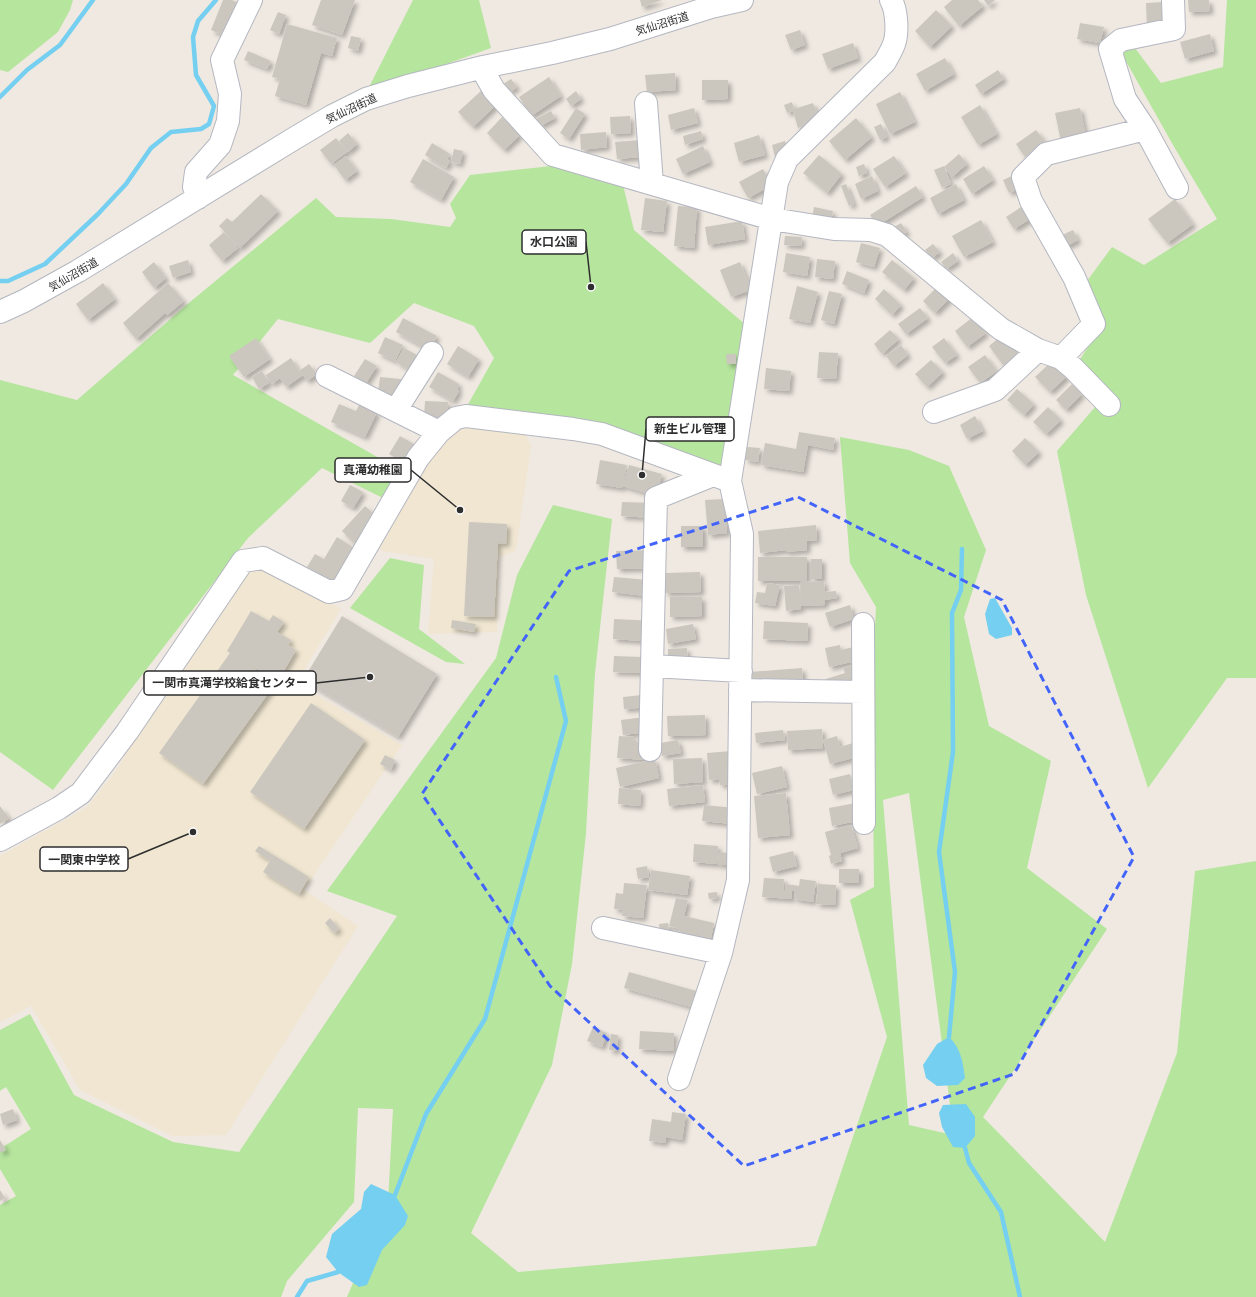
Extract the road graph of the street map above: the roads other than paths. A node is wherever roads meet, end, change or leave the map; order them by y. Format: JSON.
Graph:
{"nodes":[{"id":1,"x":251,"y":0,"type":"edge"},
{"id":2,"x":742,"y":0,"type":"edge"},
{"id":3,"x":891,"y":0,"type":"edge"},
{"id":4,"x":1173,"y":0,"type":"edge"},
{"id":5,"x":483,"y":67,"type":"junction"},
{"id":6,"x":646,"y":103,"type":"dead end"},
{"id":7,"x":1145,"y":129,"type":"junction"},
{"id":8,"x":652,"y":184,"type":"junction"},
{"id":9,"x":1177,"y":188,"type":"dead end"},
{"id":10,"x":198,"y":198,"type":"junction"},
{"id":11,"x":772,"y":219,"type":"junction"},
{"id":12,"x":0,"y":312,"type":"edge"},
{"id":13,"x":1038,"y":350,"type":"junction"},
{"id":14,"x":432,"y":353,"type":"dead end"},
{"id":15,"x":1061,"y":358,"type":"junction"},
{"id":16,"x":327,"y":376,"type":"dead end"},
{"id":17,"x":1109,"y":405,"type":"dead end"},
{"id":18,"x":396,"y":410,"type":"junction"},
{"id":19,"x":934,"y":412,"type":"dead end"},
{"id":20,"x":439,"y":432,"type":"junction"},
{"id":21,"x":722,"y":478,"type":"junction"},
{"id":22,"x":862,"y":624,"type":"dead end"},
{"id":23,"x":652,"y":666,"type":"junction"},
{"id":24,"x":740,"y":680,"type":"junction"},
{"id":25,"x":863,"y":692,"type":"junction"},
{"id":26,"x":650,"y":750,"type":"dead end"},
{"id":27,"x":864,"y":822,"type":"dead end"},
{"id":28,"x":0,"y":840,"type":"edge"},
{"id":29,"x":604,"y":928,"type":"dead end"},
{"id":30,"x":721,"y":953,"type":"junction"},
{"id":31,"x":679,"y":1079,"type":"dead end"}],
"edges":[{"from":1,"to":10,"type":"street"},
{"from":2,"to":5,"type":"street","name":"気仙沼街道"},
{"from":3,"to":11,"type":"street"},
{"from":4,"to":7,"type":"street"},
{"from":5,"to":8,"type":"street"},
{"from":5,"to":10,"type":"street","name":"気仙沼街道"},
{"from":6,"to":8,"type":"street"},
{"from":7,"to":9,"type":"street"},
{"from":7,"to":15,"type":"street"},
{"from":8,"to":11,"type":"street"},
{"from":10,"to":12,"type":"street","name":"気仙沼街道"},
{"from":11,"to":13,"type":"street"},
{"from":11,"to":21,"type":"street"},
{"from":13,"to":15,"type":"street"},
{"from":13,"to":19,"type":"street"},
{"from":14,"to":18,"type":"street"},
{"from":15,"to":17,"type":"street"},
{"from":16,"to":18,"type":"street"},
{"from":18,"to":20,"type":"street"},
{"from":20,"to":21,"type":"street"},
{"from":20,"to":28,"type":"street"},
{"from":21,"to":23,"type":"street"},
{"from":21,"to":24,"type":"street"},
{"from":22,"to":25,"type":"street"},
{"from":23,"to":24,"type":"street"},
{"from":23,"to":26,"type":"street"},
{"from":24,"to":25,"type":"street"},
{"from":24,"to":30,"type":"street"},
{"from":25,"to":27,"type":"street"},
{"from":29,"to":30,"type":"street"},
{"from":30,"to":31,"type":"street"}]}
